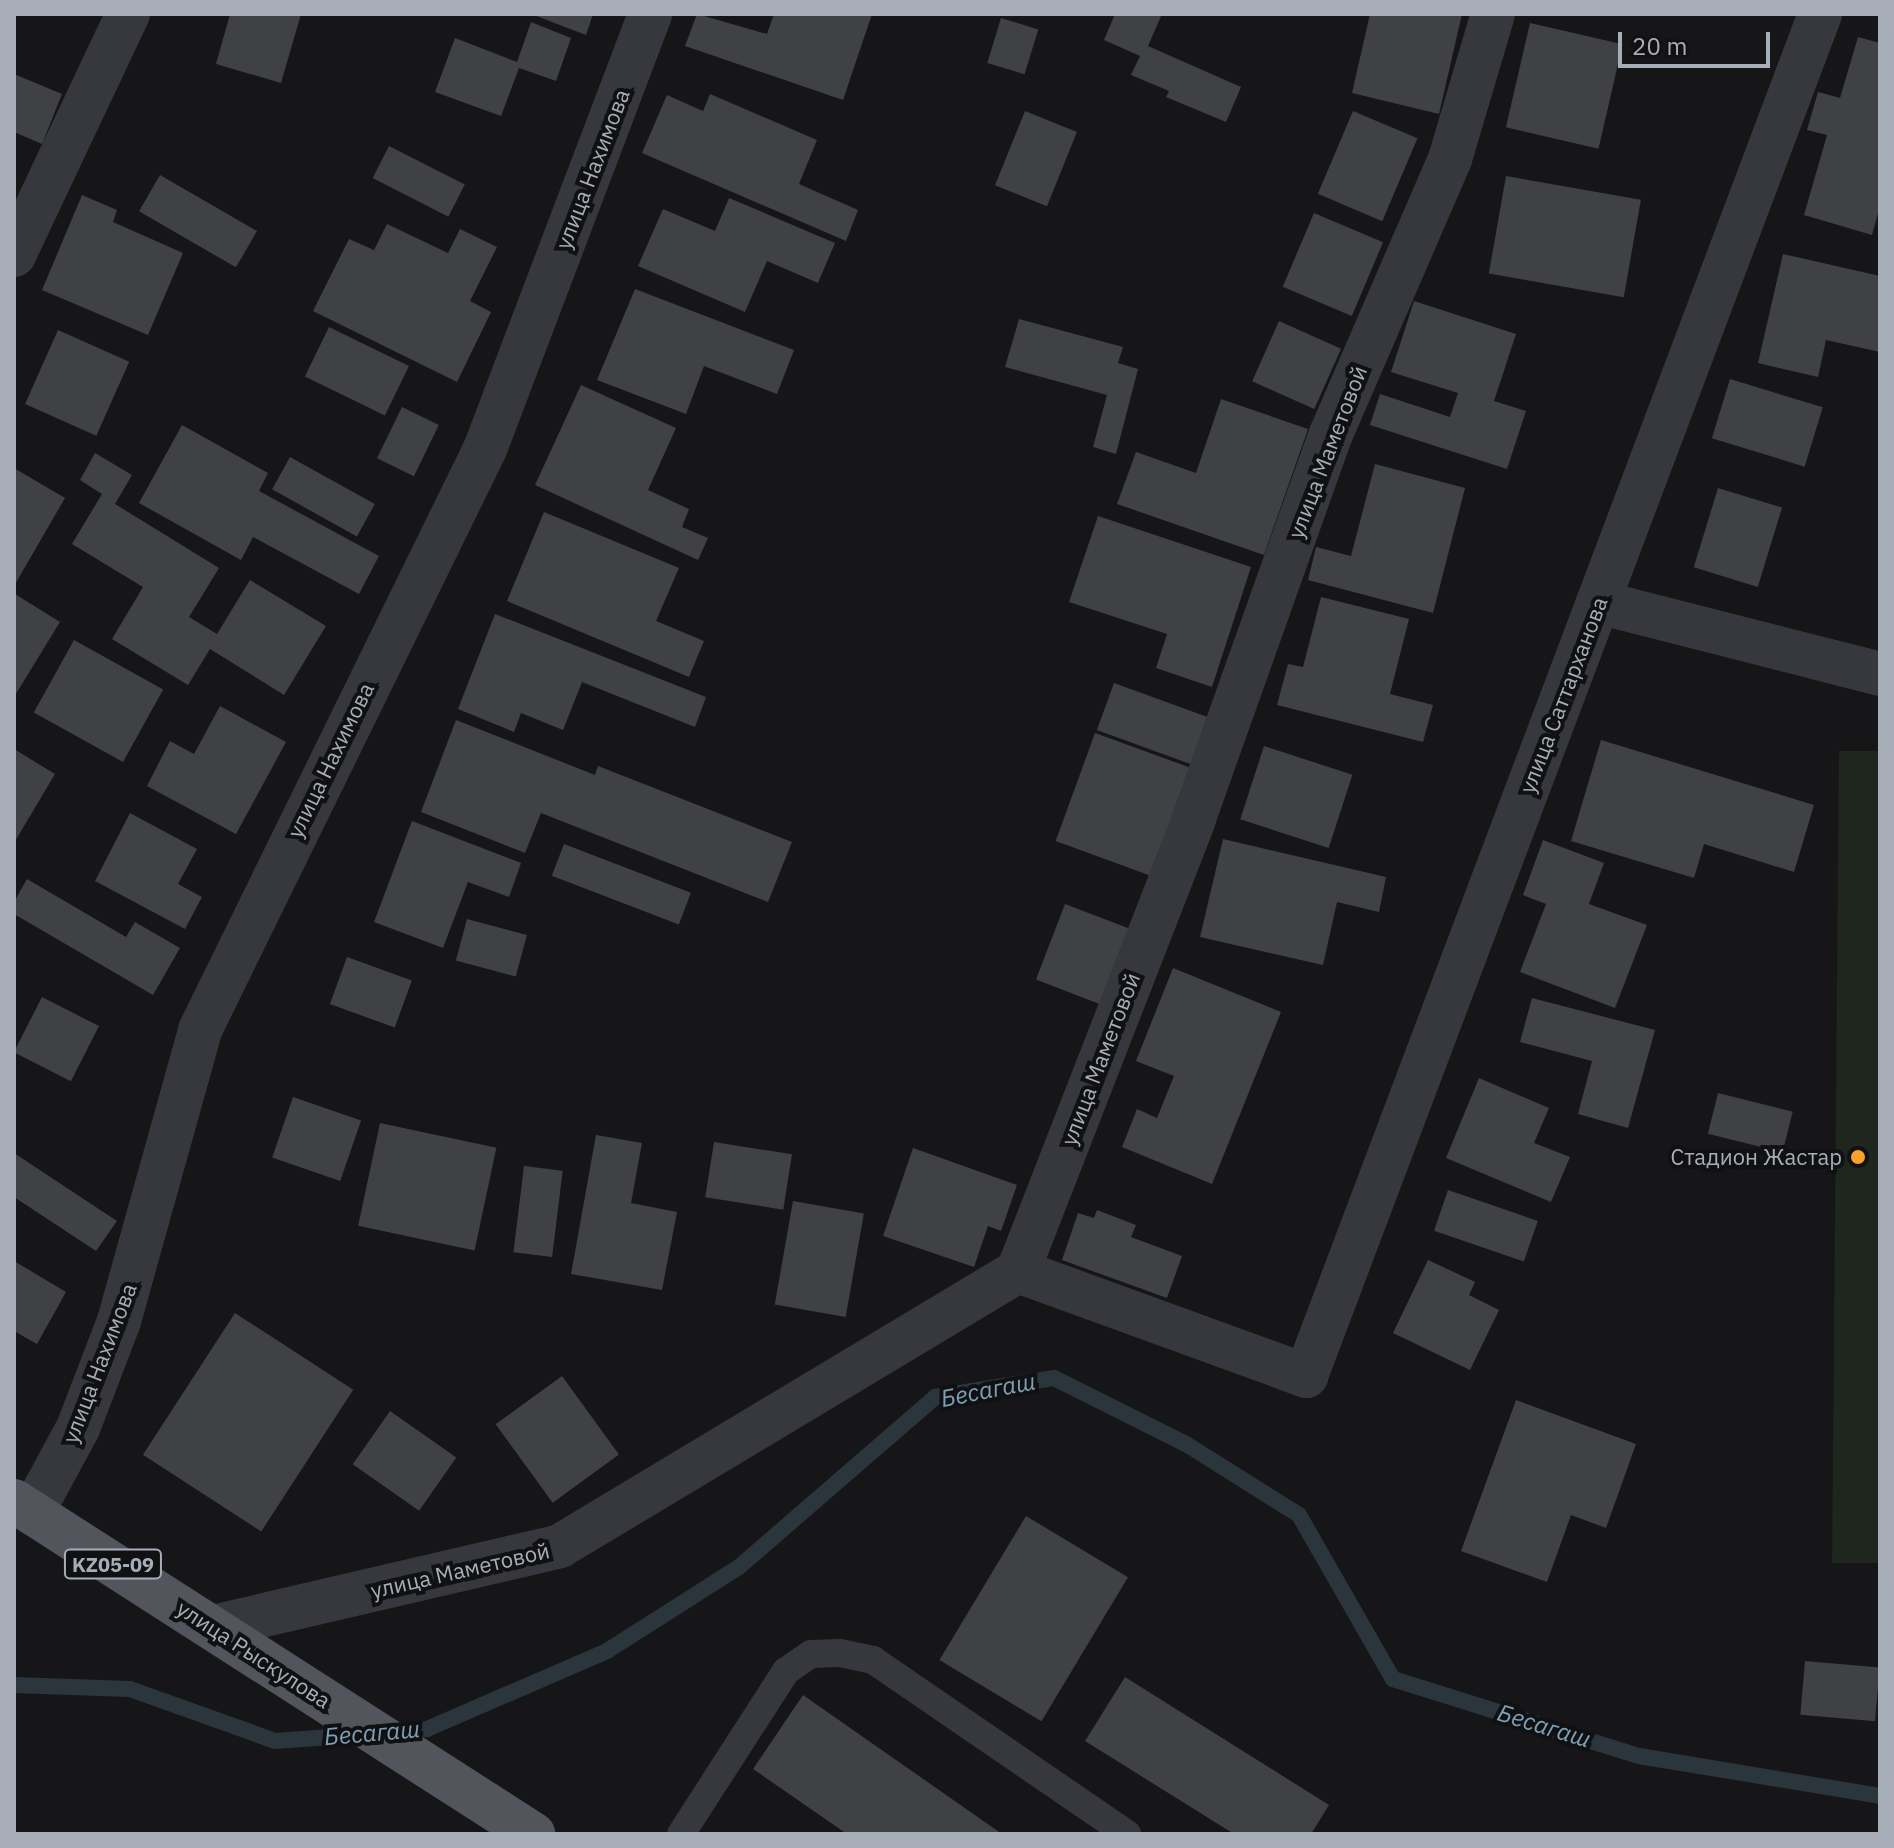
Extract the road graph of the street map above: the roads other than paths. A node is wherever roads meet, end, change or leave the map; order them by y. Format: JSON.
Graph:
{"nodes":[{"id":1,"x":128,"y":14,"type":"edge"},
{"id":2,"x":650,"y":14,"type":"edge"},
{"id":3,"x":1493,"y":14,"type":"edge"},
{"id":4,"x":1820,"y":14,"type":"edge"},
{"id":5,"x":14,"y":255,"type":"edge"},
{"id":6,"x":1598,"y":602,"type":"junction"},
{"id":7,"x":1880,"y":674,"type":"edge"},
{"id":8,"x":1018,"y":1271,"type":"junction"},
{"id":9,"x":23,"y":1507,"type":"edge"},
{"id":10,"x":213,"y":1627,"type":"junction"},
{"id":11,"x":533,"y":1834,"type":"edge"},
{"id":12,"x":681,"y":1834,"type":"edge"},
{"id":13,"x":1127,"y":1834,"type":"edge"}],
"edges":[{"from":1,"to":5,"type":"street"},
{"from":2,"to":9,"type":"street","name":"улица Нахимова"},
{"from":3,"to":8,"type":"street","name":"улица Маметовой"},
{"from":4,"to":6,"type":"street","name":"улица Саттарханова"},
{"from":6,"to":7,"type":"street"},
{"from":6,"to":8,"type":"street","name":"улица Саттарханова"},
{"from":8,"to":10,"type":"street","name":"улица Маметовой"},
{"from":9,"to":10,"type":"main road","name":"улица Рыскулова","number":"KZ05-09"},
{"from":10,"to":11,"type":"main road","name":"улица Рыскулова","number":"KZ05-09"},
{"from":12,"to":13,"type":"lane"}]}
